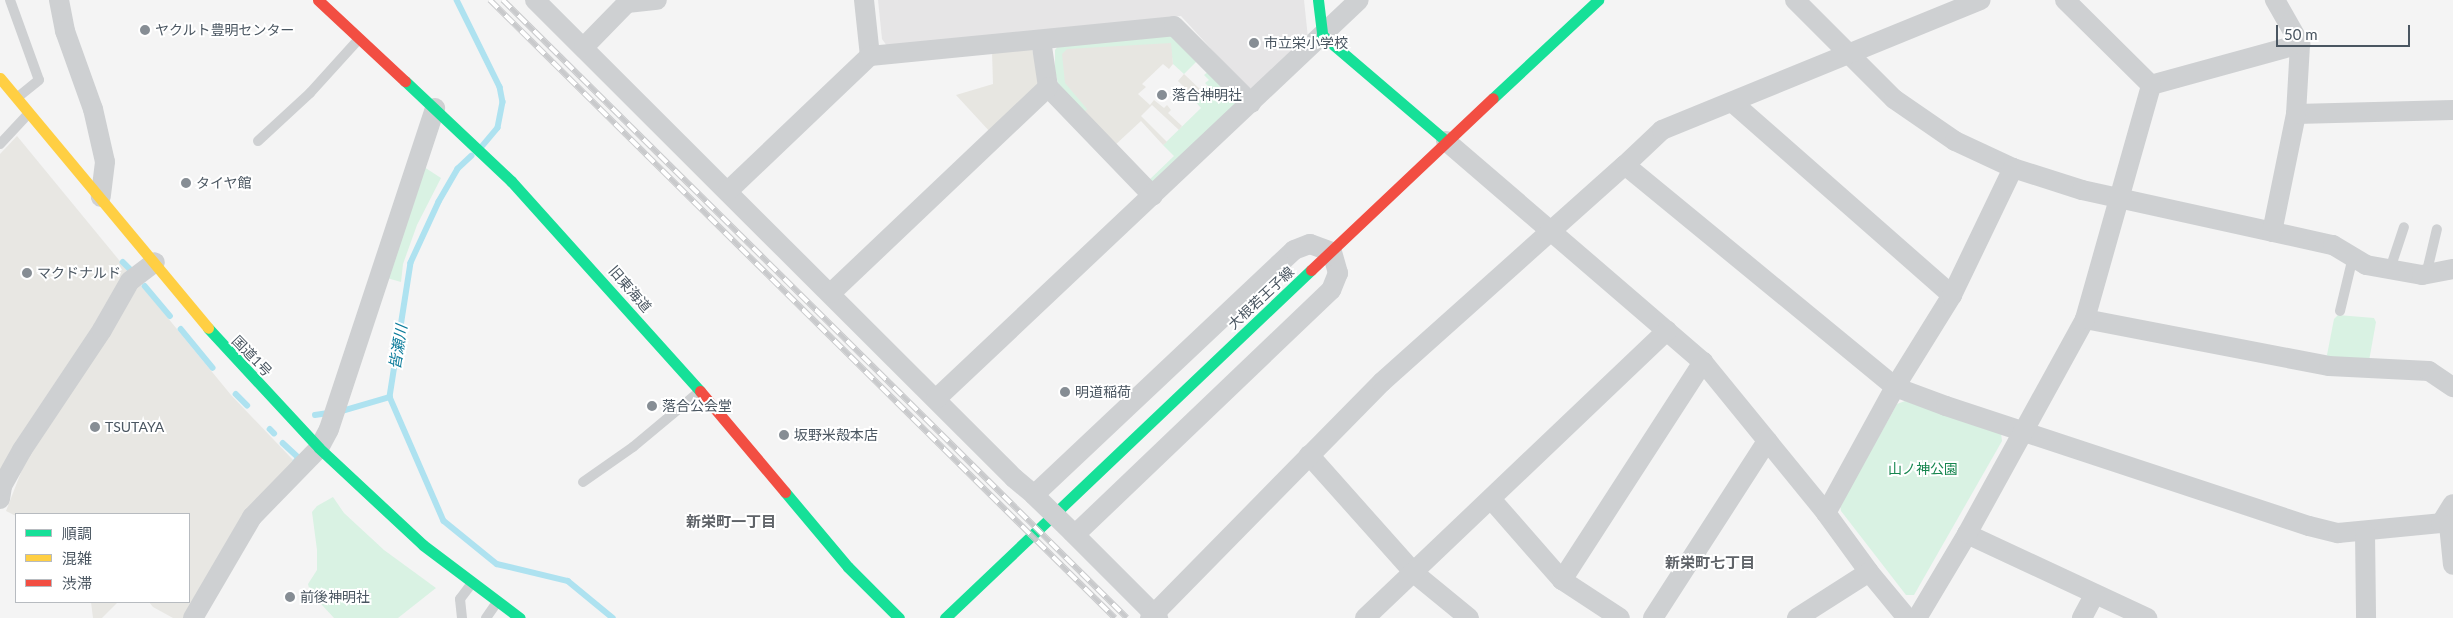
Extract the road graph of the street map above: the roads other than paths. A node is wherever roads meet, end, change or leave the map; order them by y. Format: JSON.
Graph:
{"nodes":[{"id":1,"x":10,"y":0,"type":"edge"},
{"id":2,"x":58,"y":0,"type":"edge"},
{"id":3,"x":318,"y":0,"type":"edge"},
{"id":4,"x":535,"y":0,"type":"edge"},
{"id":5,"x":657,"y":0,"type":"edge"},
{"id":6,"x":864,"y":0,"type":"edge"},
{"id":7,"x":1318,"y":0,"type":"edge"},
{"id":8,"x":1359,"y":0,"type":"edge"},
{"id":9,"x":1598,"y":0,"type":"edge"},
{"id":10,"x":1795,"y":0,"type":"edge"},
{"id":11,"x":1980,"y":0,"type":"edge"},
{"id":12,"x":2065,"y":0,"type":"edge"},
{"id":13,"x":2275,"y":0,"type":"edge"},
{"id":14,"x":1322,"y":35,"type":"junction"},
{"id":15,"x":360,"y":38,"type":"junction"},
{"id":16,"x":1041,"y":40,"type":"junction"},
{"id":17,"x":2300,"y":44,"type":"junction"},
{"id":18,"x":584,"y":47,"type":"junction"},
{"id":19,"x":1848,"y":54,"type":"junction"},
{"id":20,"x":870,"y":56,"type":"junction"},
{"id":21,"x":0,"y":78,"type":"edge"},
{"id":22,"x":2151,"y":85,"type":"junction"},
{"id":23,"x":1048,"y":87,"type":"junction"},
{"id":24,"x":17,"y":98,"type":"junction"},
{"id":25,"x":1732,"y":102,"type":"junction"},
{"id":26,"x":1252,"y":103,"type":"junction"},
{"id":27,"x":435,"y":108,"type":"junction"},
{"id":28,"x":2453,"y":110,"type":"edge"},
{"id":29,"x":29,"y":112,"type":"junction"},
{"id":30,"x":2296,"y":114,"type":"junction"},
{"id":31,"x":258,"y":141,"type":"dead end"},
{"id":32,"x":1446,"y":141,"type":"junction"},
{"id":33,"x":0,"y":144,"type":"edge"},
{"id":34,"x":1626,"y":165,"type":"junction"},
{"id":35,"x":2013,"y":168,"type":"junction"},
{"id":36,"x":728,"y":191,"type":"junction"},
{"id":37,"x":1153,"y":196,"type":"junction"},
{"id":38,"x":102,"y":197,"type":"junction"},
{"id":39,"x":2120,"y":198,"type":"junction"},
{"id":40,"x":2404,"y":227,"type":"dead end"},
{"id":41,"x":2437,"y":229,"type":"dead end"},
{"id":42,"x":1552,"y":230,"type":"junction"},
{"id":43,"x":2272,"y":232,"type":"junction"},
{"id":44,"x":1332,"y":252,"type":"junction"},
{"id":45,"x":2353,"y":257,"type":"junction"},
{"id":46,"x":155,"y":262,"type":"junction"},
{"id":47,"x":2390,"y":269,"type":"junction"},
{"id":48,"x":2453,"y":269,"type":"edge"},
{"id":49,"x":2426,"y":275,"type":"junction"},
{"id":50,"x":831,"y":293,"type":"junction"},
{"id":51,"x":1952,"y":295,"type":"junction"},
{"id":52,"x":2340,"y":311,"type":"dead end"},
{"id":53,"x":2085,"y":319,"type":"junction"},
{"id":54,"x":1667,"y":330,"type":"junction"},
{"id":55,"x":1703,"y":362,"type":"junction"},
{"id":56,"x":2453,"y":386,"type":"edge"},
{"id":57,"x":1895,"y":387,"type":"junction"},
{"id":58,"x":700,"y":391,"type":"junction"},
{"id":59,"x":936,"y":399,"type":"junction"},
{"id":60,"x":2023,"y":431,"type":"junction"},
{"id":61,"x":1767,"y":441,"type":"junction"},
{"id":62,"x":319,"y":448,"type":"junction"},
{"id":63,"x":1309,"y":455,"type":"junction"},
{"id":64,"x":583,"y":482,"type":"dead end"},
{"id":65,"x":1034,"y":495,"type":"junction"},
{"id":66,"x":0,"y":499,"type":"edge"},
{"id":67,"x":1491,"y":499,"type":"junction"},
{"id":68,"x":2453,"y":504,"type":"edge"},
{"id":69,"x":1826,"y":513,"type":"junction"},
{"id":70,"x":2448,"y":525,"type":"edge"},
{"id":71,"x":2366,"y":532,"type":"junction"},
{"id":72,"x":1073,"y":534,"type":"junction"},
{"id":73,"x":1967,"y":534,"type":"junction"},
{"id":74,"x":2453,"y":565,"type":"edge"},
{"id":75,"x":1869,"y":572,"type":"junction"},
{"id":76,"x":1414,"y":573,"type":"junction"},
{"id":77,"x":1562,"y":580,"type":"junction"},
{"id":78,"x":473,"y":583,"type":"junction"},
{"id":79,"x":2095,"y":594,"type":"junction"},
{"id":80,"x":498,"y":602,"type":"junction"},
{"id":81,"x":1153,"y":616,"type":"edge"},
{"id":82,"x":193,"y":618,"type":"edge"},
{"id":83,"x":462,"y":618,"type":"edge"},
{"id":84,"x":486,"y":618,"type":"edge"},
{"id":85,"x":520,"y":618,"type":"edge"},
{"id":86,"x":899,"y":618,"type":"edge"},
{"id":87,"x":945,"y":618,"type":"edge"},
{"id":88,"x":1365,"y":618,"type":"edge"},
{"id":89,"x":1469,"y":618,"type":"edge"},
{"id":90,"x":1620,"y":618,"type":"edge"},
{"id":91,"x":1653,"y":618,"type":"edge"},
{"id":92,"x":1798,"y":618,"type":"edge"},
{"id":93,"x":1908,"y":618,"type":"edge"},
{"id":94,"x":1916,"y":618,"type":"edge"},
{"id":95,"x":2082,"y":618,"type":"edge"},
{"id":96,"x":2147,"y":618,"type":"edge"},
{"id":97,"x":2366,"y":618,"type":"edge"}],
"edges":[{"from":1,"to":24,"type":"lane"},
{"from":2,"to":38,"type":"street"},
{"from":3,"to":15,"type":"main road","name":"旧東海道"},
{"from":4,"to":18,"type":"street"},
{"from":5,"to":18,"type":"street"},
{"from":6,"to":20,"type":"street"},
{"from":7,"to":14,"type":"main road"},
{"from":8,"to":14,"type":"street"},
{"from":9,"to":32,"type":"main road","name":"大根若王子線"},
{"from":10,"to":19,"type":"street"},
{"from":11,"to":19,"type":"street"},
{"from":12,"to":22,"type":"street"},
{"from":13,"to":17,"type":"street"},
{"from":14,"to":26,"type":"street"},
{"from":14,"to":32,"type":"main road"},
{"from":15,"to":27,"type":"main road","name":"旧東海道"},
{"from":15,"to":31,"type":"lane"},
{"from":16,"to":20,"type":"street"},
{"from":16,"to":23,"type":"street"},
{"from":16,"to":26,"type":"street"},
{"from":17,"to":22,"type":"street"},
{"from":17,"to":30,"type":"street"},
{"from":18,"to":36,"type":"street"},
{"from":19,"to":25,"type":"street"},
{"from":19,"to":35,"type":"street"},
{"from":20,"to":36,"type":"street"},
{"from":21,"to":24,"type":"main road","name":"国道1号"},
{"from":22,"to":39,"type":"street"},
{"from":23,"to":37,"type":"street"},
{"from":23,"to":50,"type":"street"},
{"from":24,"to":29,"type":"main road","name":"国道1号"},
{"from":25,"to":34,"type":"street"},
{"from":25,"to":51,"type":"street"},
{"from":26,"to":37,"type":"street"},
{"from":27,"to":58,"type":"main road","name":"旧東海道"},
{"from":27,"to":62,"type":"street"},
{"from":28,"to":30,"type":"street"},
{"from":29,"to":33,"type":"lane"},
{"from":29,"to":38,"type":"main road","name":"国道1号"},
{"from":30,"to":43,"type":"street"},
{"from":32,"to":42,"type":"street"},
{"from":32,"to":44,"type":"main road","name":"大根若王子線"},
{"from":34,"to":42,"type":"street"},
{"from":34,"to":57,"type":"street"},
{"from":35,"to":39,"type":"street"},
{"from":35,"to":51,"type":"street"},
{"from":36,"to":50,"type":"street"},
{"from":37,"to":59,"type":"street"},
{"from":38,"to":46,"type":"main road","name":"国道1号"},
{"from":39,"to":43,"type":"street"},
{"from":39,"to":53,"type":"street"},
{"from":40,"to":47,"type":"lane"},
{"from":41,"to":49,"type":"lane"},
{"from":42,"to":54,"type":"street"},
{"from":42,"to":63,"type":"street"},
{"from":43,"to":45,"type":"street"},
{"from":44,"to":65,"type":"street"},
{"from":44,"to":72,"type":"street"},
{"from":44,"to":87,"type":"main road","name":"大根若王子線"},
{"from":45,"to":47,"type":"street"},
{"from":45,"to":52,"type":"lane"},
{"from":46,"to":62,"type":"main road","name":"国道1号"},
{"from":46,"to":66,"type":"street"},
{"from":47,"to":49,"type":"street"},
{"from":48,"to":49,"type":"street"},
{"from":50,"to":59,"type":"street"},
{"from":51,"to":57,"type":"street"},
{"from":53,"to":56,"type":"street"},
{"from":53,"to":60,"type":"street"},
{"from":54,"to":55,"type":"street"},
{"from":54,"to":67,"type":"street"},
{"from":55,"to":61,"type":"street"},
{"from":55,"to":77,"type":"street"},
{"from":57,"to":60,"type":"street"},
{"from":57,"to":69,"type":"street"},
{"from":58,"to":64,"type":"lane"},
{"from":58,"to":86,"type":"main road","name":"旧東海道"},
{"from":59,"to":65,"type":"street"},
{"from":60,"to":71,"type":"street"},
{"from":60,"to":73,"type":"street"},
{"from":61,"to":69,"type":"street"},
{"from":61,"to":91,"type":"street"},
{"from":62,"to":78,"type":"main road","name":"国道1号"},
{"from":62,"to":82,"type":"street"},
{"from":63,"to":76,"type":"street"},
{"from":63,"to":81,"type":"street"},
{"from":65,"to":72,"type":"street","bridge":true},
{"from":67,"to":76,"type":"street"},
{"from":67,"to":77,"type":"street"},
{"from":68,"to":70,"type":"street"},
{"from":69,"to":75,"type":"street"},
{"from":70,"to":71,"type":"street"},
{"from":70,"to":74,"type":"street"},
{"from":71,"to":97,"type":"street"},
{"from":72,"to":81,"type":"street"},
{"from":73,"to":79,"type":"street"},
{"from":73,"to":94,"type":"street"},
{"from":75,"to":92,"type":"street"},
{"from":75,"to":93,"type":"street"},
{"from":76,"to":88,"type":"street"},
{"from":76,"to":89,"type":"street"},
{"from":77,"to":90,"type":"street"},
{"from":78,"to":80,"type":"main road","name":"国道1号"},
{"from":78,"to":83,"type":"lane"},
{"from":79,"to":95,"type":"street"},
{"from":79,"to":96,"type":"street"},
{"from":80,"to":84,"type":"lane"},
{"from":80,"to":85,"type":"main road","name":"国道1号"}]}
